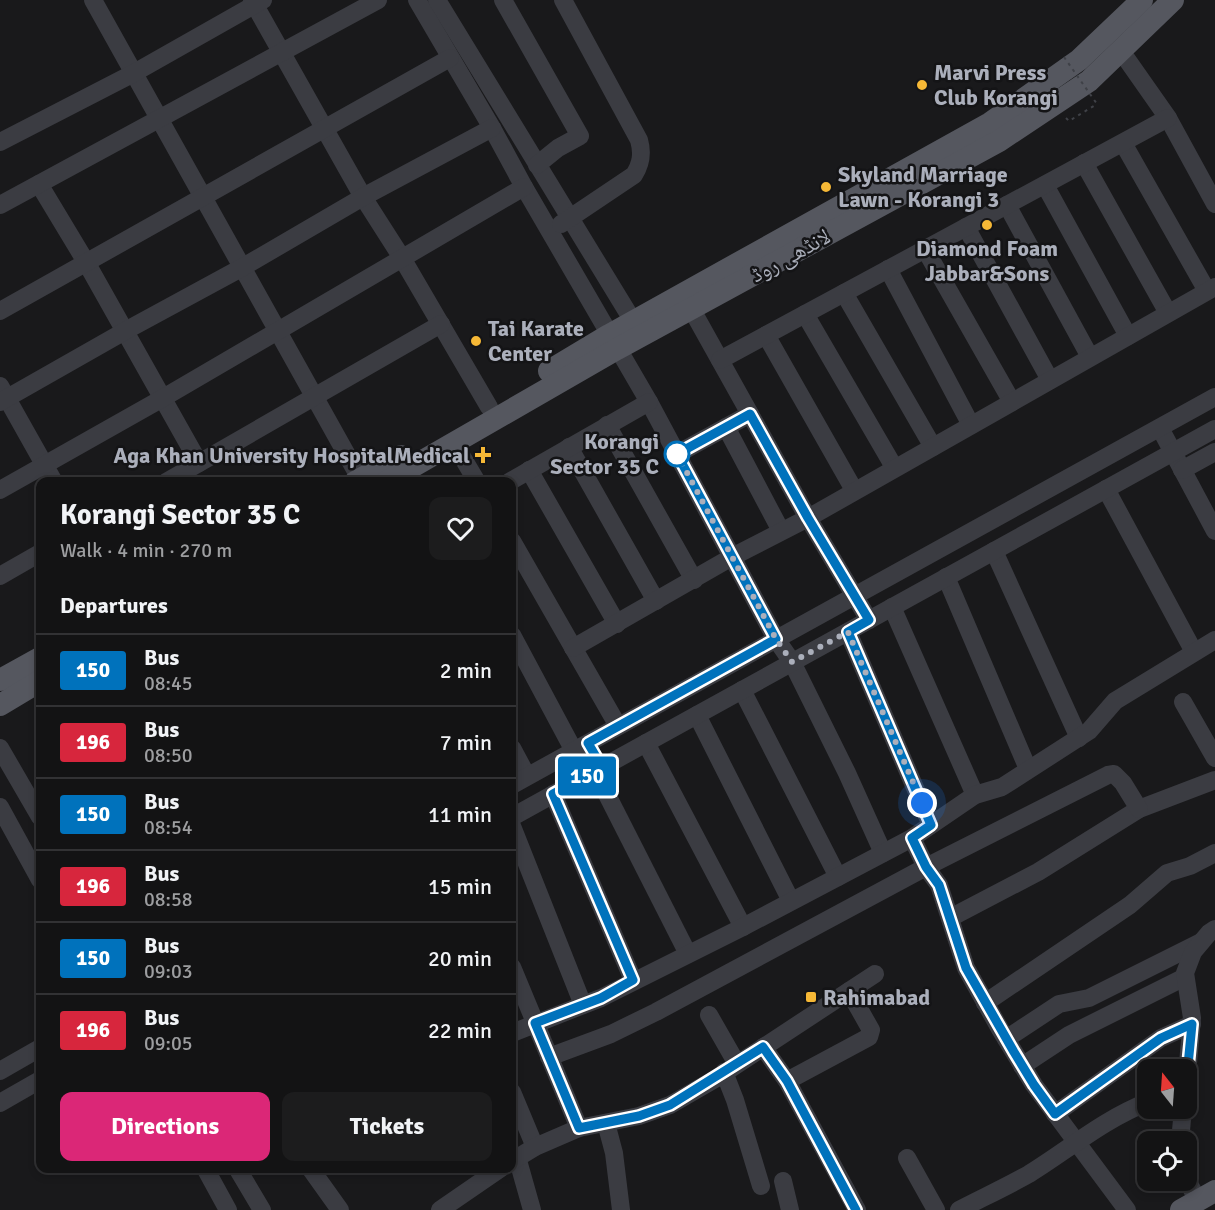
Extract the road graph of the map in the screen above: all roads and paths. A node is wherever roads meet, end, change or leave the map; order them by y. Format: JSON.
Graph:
{"nodes":[{"id":1,"x":93,"y":0,"type":"edge"},
{"id":2,"x":378,"y":0,"type":"edge"},
{"id":3,"x":417,"y":0,"type":"edge"},
{"id":4,"x":437,"y":0,"type":"edge"},
{"id":5,"x":503,"y":0,"type":"edge"},
{"id":6,"x":563,"y":0,"type":"edge"},
{"id":7,"x":1142,"y":0,"type":"edge"},
{"id":8,"x":1173,"y":0,"type":"edge"},
{"id":9,"x":257,"y":2,"type":"edge"},
{"id":10,"x":282,"y":51,"type":"junction"},
{"id":11,"x":1121,"y":51,"type":"junction"},
{"id":12,"x":450,"y":58,"type":"junction"},
{"id":13,"x":1067,"y":61,"type":"junction"},
{"id":14,"x":134,"y":73,"type":"junction"},
{"id":15,"x":159,"y":118,"type":"junction"},
{"id":16,"x":1168,"y":118,"type":"junction"},
{"id":17,"x":1069,"y":121,"type":"dead end"},
{"id":18,"x":492,"y":128,"type":"junction"},
{"id":19,"x":324,"y":129,"type":"junction"},
{"id":20,"x":0,"y":142,"type":"edge"},
{"id":21,"x":1124,"y":142,"type":"junction"},
{"id":22,"x":1084,"y":164,"type":"junction"},
{"id":23,"x":537,"y":165,"type":"junction"},
{"id":24,"x":39,"y":184,"type":"junction"},
{"id":25,"x":1045,"y":185,"type":"junction"},
{"id":26,"x":524,"y":187,"type":"junction"},
{"id":27,"x":203,"y":196,"type":"junction"},
{"id":28,"x":363,"y":197,"type":"junction"},
{"id":29,"x":1215,"y":204,"type":"edge"},
{"id":30,"x":0,"y":205,"type":"edge"},
{"id":31,"x":1007,"y":205,"type":"junction"},
{"id":32,"x":570,"y":218,"type":"junction"},
{"id":33,"x":966,"y":227,"type":"junction"},
{"id":34,"x":550,"y":231,"type":"junction"},
{"id":35,"x":925,"y":249,"type":"junction"},
{"id":36,"x":402,"y":258,"type":"junction"},
{"id":37,"x":86,"y":262,"type":"junction"},
{"id":38,"x":243,"y":267,"type":"junction"},
{"id":39,"x":888,"y":269,"type":"junction"},
{"id":40,"x":1211,"y":289,"type":"edge"},
{"id":41,"x":844,"y":293,"type":"junction"},
{"id":42,"x":692,"y":310,"type":"junction"},
{"id":43,"x":0,"y":311,"type":"edge"},
{"id":44,"x":1168,"y":313,"type":"junction"},
{"id":45,"x":805,"y":314,"type":"junction"},
{"id":46,"x":441,"y":324,"type":"junction"},
{"id":47,"x":638,"y":329,"type":"junction"},
{"id":48,"x":278,"y":330,"type":"junction"},
{"id":49,"x":125,"y":331,"type":"junction"},
{"id":50,"x":766,"y":335,"type":"junction"},
{"id":51,"x":1128,"y":336,"type":"junction"},
{"id":52,"x":613,"y":342,"type":"junction"},
{"id":53,"x":1090,"y":357,"type":"junction"},
{"id":54,"x":720,"y":360,"type":"junction"},
{"id":55,"x":1050,"y":380,"type":"junction"},
{"id":56,"x":2,"y":395,"type":"edge"},
{"id":57,"x":314,"y":395,"type":"junction"},
{"id":58,"x":1215,"y":397,"type":"edge"},
{"id":59,"x":163,"y":398,"type":"junction"},
{"id":60,"x":649,"y":402,"type":"junction"},
{"id":61,"x":1012,"y":402,"type":"junction"},
{"id":62,"x":489,"y":407,"type":"junction"},
{"id":63,"x":750,"y":414,"type":"junction"},
{"id":64,"x":608,"y":425,"type":"junction"},
{"id":65,"x":971,"y":425,"type":"junction"},
{"id":66,"x":726,"y":427,"type":"junction"},
{"id":67,"x":1160,"y":428,"type":"junction"},
{"id":68,"x":1215,"y":429,"type":"edge"},
{"id":69,"x":454,"y":443,"type":"junction"},
{"id":70,"x":569,"y":447,"type":"junction"},
{"id":71,"x":933,"y":447,"type":"junction"},
{"id":72,"x":1215,"y":452,"type":"edge"},
{"id":73,"x":1172,"y":453,"type":"junction"},
{"id":74,"x":677,"y":454,"type":"junction"},
{"id":75,"x":199,"y":463,"type":"junction"},
{"id":76,"x":45,"y":465,"type":"junction"},
{"id":77,"x":894,"y":467,"type":"junction"},
{"id":78,"x":529,"y":470,"type":"junction"},
{"id":79,"x":1182,"y":470,"type":"junction"},
{"id":80,"x":51,"y":477,"type":"edge"},
{"id":81,"x":175,"y":477,"type":"edge"},
{"id":82,"x":358,"y":477,"type":"edge"},
{"id":83,"x":365,"y":477,"type":"edge"},
{"id":84,"x":395,"y":477,"type":"edge"},
{"id":85,"x":474,"y":477,"type":"edge"},
{"id":86,"x":516,"y":477,"type":"edge"},
{"id":87,"x":1106,"y":489,"type":"junction"},
{"id":88,"x":0,"y":490,"type":"edge"},
{"id":89,"x":854,"y":490,"type":"junction"},
{"id":90,"x":808,"y":518,"type":"junction"},
{"id":91,"x":781,"y":531,"type":"junction"},
{"id":92,"x":1215,"y":531,"type":"edge"},
{"id":93,"x":516,"y":548,"type":"edge"},
{"id":94,"x":994,"y":551,"type":"junction"},
{"id":95,"x":36,"y":555,"type":"edge"},
{"id":96,"x":732,"y":557,"type":"junction"},
{"id":97,"x":0,"y":576,"type":"edge"},
{"id":98,"x":946,"y":577,"type":"junction"},
{"id":99,"x":694,"y":580,"type":"junction"},
{"id":100,"x":854,"y":596,"type":"junction"},
{"id":101,"x":656,"y":601,"type":"junction"},
{"id":102,"x":892,"y":607,"type":"junction"},
{"id":103,"x":869,"y":620,"type":"junction"},
{"id":104,"x":617,"y":624,"type":"junction"},
{"id":105,"x":848,"y":632,"type":"junction"},
{"id":106,"x":776,"y":639,"type":"junction"},
{"id":107,"x":1215,"y":640,"type":"edge"},
{"id":108,"x":516,"y":641,"type":"edge"},
{"id":109,"x":573,"y":648,"type":"junction"},
{"id":110,"x":1194,"y":652,"type":"junction"},
{"id":111,"x":36,"y":659,"type":"edge"},
{"id":112,"x":792,"y":662,"type":"junction"},
{"id":113,"x":0,"y":680,"type":"edge"},
{"id":114,"x":36,"y":683,"type":"edge"},
{"id":115,"x":742,"y":690,"type":"junction"},
{"id":116,"x":1183,"y":702,"type":"dead end"},
{"id":117,"x":0,"y":705,"type":"edge"},
{"id":118,"x":697,"y":715,"type":"junction"},
{"id":119,"x":618,"y":726,"type":"junction"},
{"id":120,"x":1079,"y":738,"type":"junction"},
{"id":121,"x":646,"y":743,"type":"junction"},
{"id":122,"x":581,"y":747,"type":"junction"},
{"id":123,"x":0,"y":748,"type":"edge"},
{"id":124,"x":1215,"y":758,"type":"edge"},
{"id":125,"x":599,"y":769,"type":"junction"},
{"id":126,"x":1028,"y":769,"type":"junction"},
{"id":127,"x":1215,"y":780,"type":"edge"},
{"id":128,"x":519,"y":781,"type":"edge"},
{"id":129,"x":553,"y":794,"type":"junction"},
{"id":130,"x":975,"y":795,"type":"junction"},
{"id":131,"x":0,"y":807,"type":"edge"},
{"id":132,"x":36,"y":809,"type":"edge"},
{"id":133,"x":1139,"y":809,"type":"junction"},
{"id":134,"x":516,"y":815,"type":"edge"},
{"id":135,"x":931,"y":825,"type":"junction"},
{"id":136,"x":516,"y":836,"type":"edge"},
{"id":137,"x":912,"y":838,"type":"junction"},
{"id":138,"x":883,"y":853,"type":"junction"},
{"id":139,"x":1215,"y":853,"type":"edge"},
{"id":140,"x":926,"y":867,"type":"junction"},
{"id":141,"x":36,"y":873,"type":"edge"},
{"id":142,"x":837,"y":877,"type":"junction"},
{"id":143,"x":791,"y":902,"type":"junction"},
{"id":144,"x":950,"y":918,"type":"junction"},
{"id":145,"x":743,"y":927,"type":"junction"},
{"id":146,"x":1215,"y":930,"type":"edge"},
{"id":147,"x":1201,"y":942,"type":"junction"},
{"id":148,"x":688,"y":954,"type":"junction"},
{"id":149,"x":875,"y":974,"type":"dead end"},
{"id":150,"x":1185,"y":977,"type":"junction"},
{"id":151,"x":516,"y":978,"type":"edge"},
{"id":152,"x":633,"y":980,"type":"junction"},
{"id":153,"x":849,"y":991,"type":"junction"},
{"id":154,"x":985,"y":1003,"type":"junction"},
{"id":155,"x":583,"y":1005,"type":"junction"},
{"id":156,"x":709,"y":1015,"type":"dead end"},
{"id":157,"x":535,"y":1023,"type":"junction"},
{"id":158,"x":1192,"y":1024,"type":"junction"},
{"id":159,"x":516,"y":1031,"type":"edge"},
{"id":160,"x":1006,"y":1039,"type":"junction"},
{"id":161,"x":763,"y":1047,"type":"junction"},
{"id":162,"x":36,"y":1050,"type":"edge"},
{"id":163,"x":549,"y":1057,"type":"junction"},
{"id":164,"x":1189,"y":1059,"type":"edge"},
{"id":165,"x":1022,"y":1066,"type":"junction"},
{"id":166,"x":730,"y":1068,"type":"junction"},
{"id":167,"x":0,"y":1071,"type":"edge"},
{"id":168,"x":787,"y":1081,"type":"junction"},
{"id":169,"x":36,"y":1082,"type":"edge"},
{"id":170,"x":516,"y":1102,"type":"edge"},
{"id":171,"x":0,"y":1103,"type":"edge"},
{"id":172,"x":1137,"y":1106,"type":"edge"},
{"id":173,"x":1055,"y":1114,"type":"junction"},
{"id":174,"x":606,"y":1123,"type":"junction"},
{"id":175,"x":579,"y":1128,"type":"junction"},
{"id":176,"x":1076,"y":1142,"type":"junction"},
{"id":177,"x":535,"y":1147,"type":"junction"},
{"id":178,"x":516,"y":1158,"type":"edge"},
{"id":179,"x":907,"y":1158,"type":"dead end"},
{"id":180,"x":516,"y":1165,"type":"edge"},
{"id":181,"x":208,"y":1173,"type":"edge"},
{"id":182,"x":240,"y":1173,"type":"edge"},
{"id":183,"x":314,"y":1173,"type":"edge"},
{"id":184,"x":494,"y":1173,"type":"edge"},
{"id":185,"x":783,"y":1181,"type":"dead end"},
{"id":186,"x":761,"y":1186,"type":"dead end"},
{"id":187,"x":787,"y":1209,"type":"edge"},
{"id":188,"x":228,"y":1210,"type":"edge"},
{"id":189,"x":262,"y":1210,"type":"edge"},
{"id":190,"x":340,"y":1210,"type":"edge"},
{"id":191,"x":441,"y":1210,"type":"edge"},
{"id":192,"x":532,"y":1210,"type":"edge"},
{"id":193,"x":621,"y":1210,"type":"edge"},
{"id":194,"x":856,"y":1210,"type":"edge"},
{"id":195,"x":936,"y":1210,"type":"edge"},
{"id":196,"x":959,"y":1210,"type":"edge"},
{"id":197,"x":1127,"y":1210,"type":"edge"}],
"edges":[{"from":1,"to":14,"type":"street"},
{"from":2,"to":10,"type":"street"},
{"from":3,"to":12,"type":"street"},
{"from":4,"to":23,"type":"street"},
{"from":5,"to":23,"type":"street"},
{"from":6,"to":32,"type":"street"},
{"from":7,"to":13,"type":"main road","name":"لانڈھی روڈ"},
{"from":8,"to":11,"type":"main road","name":"لانڈھی روڈ"},
{"from":9,"to":10,"type":"street"},
{"from":9,"to":14,"type":"street"},
{"from":10,"to":15,"type":"street"},
{"from":10,"to":19,"type":"street"},
{"from":11,"to":16,"type":"street"},
{"from":11,"to":42,"type":"main road","name":"لانڈھی روڈ"},
{"from":12,"to":18,"type":"street"},
{"from":12,"to":19,"type":"street"},
{"from":13,"to":17,"type":"path","bridge":true},
{"from":13,"to":47,"type":"main road","name":"لانڈھی روڈ"},
{"from":14,"to":15,"type":"street"},
{"from":14,"to":20,"type":"street"},
{"from":15,"to":24,"type":"street"},
{"from":15,"to":27,"type":"street"},
{"from":16,"to":21,"type":"street"},
{"from":16,"to":29,"type":"street"},
{"from":18,"to":26,"type":"street"},
{"from":18,"to":28,"type":"street"},
{"from":19,"to":27,"type":"street"},
{"from":19,"to":28,"type":"street"},
{"from":21,"to":22,"type":"street"},
{"from":21,"to":40,"type":"street"},
{"from":22,"to":25,"type":"street"},
{"from":22,"to":44,"type":"street"},
{"from":23,"to":32,"type":"street"},
{"from":24,"to":30,"type":"street"},
{"from":24,"to":37,"type":"street"},
{"from":25,"to":31,"type":"street"},
{"from":25,"to":51,"type":"street"},
{"from":26,"to":34,"type":"street"},
{"from":26,"to":36,"type":"street"},
{"from":27,"to":37,"type":"street"},
{"from":27,"to":38,"type":"street"},
{"from":28,"to":36,"type":"street"},
{"from":28,"to":38,"type":"street"},
{"from":31,"to":33,"type":"street"},
{"from":31,"to":53,"type":"street"},
{"from":32,"to":34,"type":"street"},
{"from":32,"to":47,"type":"street"},
{"from":33,"to":35,"type":"street"},
{"from":33,"to":55,"type":"street"},
{"from":34,"to":52,"type":"street"},
{"from":35,"to":39,"type":"street"},
{"from":35,"to":61,"type":"street"},
{"from":36,"to":46,"type":"street"},
{"from":36,"to":48,"type":"street"},
{"from":37,"to":43,"type":"street"},
{"from":37,"to":49,"type":"street"},
{"from":38,"to":48,"type":"street"},
{"from":38,"to":49,"type":"street"},
{"from":39,"to":41,"type":"street"},
{"from":39,"to":65,"type":"street"},
{"from":40,"to":44,"type":"street"},
{"from":41,"to":45,"type":"street"},
{"from":41,"to":71,"type":"street"},
{"from":42,"to":47,"type":"main road","name":"لانڈھی روڈ"},
{"from":42,"to":54,"type":"street"},
{"from":44,"to":51,"type":"street"},
{"from":45,"to":50,"type":"street"},
{"from":45,"to":77,"type":"street"},
{"from":46,"to":57,"type":"street"},
{"from":46,"to":62,"type":"street"},
{"from":47,"to":52,"type":"main road","name":"لانڈھی روڈ"},
{"from":48,"to":57,"type":"street"},
{"from":48,"to":59,"type":"street"},
{"from":49,"to":56,"type":"street"},
{"from":49,"to":59,"type":"street"},
{"from":50,"to":54,"type":"street"},
{"from":50,"to":89,"type":"street"},
{"from":51,"to":53,"type":"street"},
{"from":52,"to":60,"type":"street"},
{"from":52,"to":62,"type":"main road","name":"لانڈھی روڈ"},
{"from":52,"to":69,"type":"main road","name":"لانڈھی روڈ"},
{"from":53,"to":55,"type":"street"},
{"from":54,"to":63,"type":"street"},
{"from":55,"to":61,"type":"street"},
{"from":56,"to":76,"type":"street"},
{"from":57,"to":75,"type":"street"},
{"from":57,"to":82,"type":"street"},
{"from":58,"to":67,"type":"street"},
{"from":59,"to":75,"type":"street"},
{"from":59,"to":76,"type":"street"},
{"from":60,"to":64,"type":"street"},
{"from":60,"to":74,"type":"street"},
{"from":61,"to":65,"type":"street"},
{"from":62,"to":83,"type":"main road","name":"لانڈھی روڈ"},
{"from":63,"to":66,"type":"street"},
{"from":63,"to":90,"type":"street"},
{"from":64,"to":70,"type":"street"},
{"from":64,"to":99,"type":"street"},
{"from":65,"to":71,"type":"street"},
{"from":66,"to":74,"type":"street"},
{"from":66,"to":91,"type":"street"},
{"from":67,"to":73,"type":"street"},
{"from":67,"to":100,"type":"street"},
{"from":68,"to":73,"type":"street"},
{"from":69,"to":84,"type":"main road","name":"لانڈھی روڈ"},
{"from":69,"to":85,"type":"street"},
{"from":70,"to":78,"type":"street"},
{"from":70,"to":101,"type":"street"},
{"from":71,"to":77,"type":"street"},
{"from":72,"to":79,"type":"street"},
{"from":73,"to":79,"type":"street"},
{"from":73,"to":87,"type":"street"},
{"from":74,"to":96,"type":"street"},
{"from":75,"to":81,"type":"street"},
{"from":76,"to":80,"type":"street"},
{"from":76,"to":88,"type":"street"},
{"from":77,"to":89,"type":"street"},
{"from":78,"to":86,"type":"street"},
{"from":78,"to":104,"type":"street"},
{"from":79,"to":92,"type":"street"},
{"from":87,"to":94,"type":"street"},
{"from":87,"to":110,"type":"street"},
{"from":89,"to":90,"type":"street"},
{"from":90,"to":91,"type":"street"},
{"from":90,"to":100,"type":"street"},
{"from":91,"to":96,"type":"street"},
{"from":93,"to":109,"type":"street"},
{"from":94,"to":98,"type":"street"},
{"from":94,"to":120,"type":"street"},
{"from":95,"to":97,"type":"street"},
{"from":96,"to":99,"type":"street"},
{"from":96,"to":106,"type":"street"},
{"from":98,"to":102,"type":"street"},
{"from":98,"to":126,"type":"street"},
{"from":99,"to":101,"type":"street"},
{"from":100,"to":103,"type":"street"},
{"from":100,"to":106,"type":"street"},
{"from":101,"to":104,"type":"street"},
{"from":102,"to":103,"type":"street"},
{"from":102,"to":130,"type":"street"},
{"from":103,"to":105,"type":"street"},
{"from":104,"to":109,"type":"street"},
{"from":105,"to":112,"type":"street"},
{"from":105,"to":135,"type":"street"},
{"from":106,"to":112,"type":"street"},
{"from":106,"to":119,"type":"street"},
{"from":107,"to":110,"type":"street"},
{"from":108,"to":122,"type":"street"},
{"from":109,"to":119,"type":"street"},
{"from":110,"to":120,"type":"street"},
{"from":111,"to":113,"type":"main road"},
{"from":112,"to":115,"type":"street"},
{"from":112,"to":138,"type":"street"},
{"from":114,"to":117,"type":"main road"},
{"from":115,"to":118,"type":"street"},
{"from":115,"to":142,"type":"street"},
{"from":116,"to":124,"type":"street"},
{"from":118,"to":121,"type":"street"},
{"from":118,"to":143,"type":"street"},
{"from":119,"to":122,"type":"street"},
{"from":120,"to":126,"type":"street"},
{"from":121,"to":125,"type":"street"},
{"from":121,"to":145,"type":"street"},
{"from":122,"to":125,"type":"street"},
{"from":122,"to":128,"type":"street"},
{"from":123,"to":132,"type":"street"},
{"from":125,"to":129,"type":"street"},
{"from":125,"to":148,"type":"street"},
{"from":126,"to":130,"type":"street"},
{"from":127,"to":133,"type":"street"},
{"from":129,"to":134,"type":"street"},
{"from":129,"to":152,"type":"street"},
{"from":130,"to":135,"type":"street"},
{"from":131,"to":141,"type":"street"},
{"from":133,"to":140,"type":"street"},
{"from":133,"to":144,"type":"street"},
{"from":135,"to":137,"type":"street"},
{"from":136,"to":155,"type":"street"},
{"from":137,"to":138,"type":"street"},
{"from":137,"to":140,"type":"street"},
{"from":138,"to":142,"type":"street"},
{"from":139,"to":154,"type":"street"},
{"from":140,"to":144,"type":"street"},
{"from":140,"to":163,"type":"street"},
{"from":142,"to":143,"type":"street"},
{"from":143,"to":145,"type":"street"},
{"from":144,"to":154,"type":"street"},
{"from":145,"to":148,"type":"street"},
{"from":146,"to":147,"type":"street"},
{"from":147,"to":150,"type":"street"},
{"from":147,"to":160,"type":"street"},
{"from":148,"to":152,"type":"street"},
{"from":149,"to":153,"type":"street"},
{"from":150,"to":158,"type":"street"},
{"from":150,"to":165,"type":"street"},
{"from":151,"to":157,"type":"street"},
{"from":152,"to":155,"type":"street"},
{"from":153,"to":161,"type":"street"},
{"from":153,"to":168,"type":"street"},
{"from":154,"to":160,"type":"street"},
{"from":155,"to":157,"type":"street"},
{"from":156,"to":166,"type":"street"},
{"from":157,"to":159,"type":"street"},
{"from":157,"to":163,"type":"street"},
{"from":158,"to":164,"type":"street"},
{"from":158,"to":173,"type":"street"},
{"from":160,"to":165,"type":"street"},
{"from":161,"to":166,"type":"street"},
{"from":161,"to":168,"type":"street"},
{"from":162,"to":167,"type":"street"},
{"from":163,"to":175,"type":"street"},
{"from":165,"to":173,"type":"street"},
{"from":166,"to":174,"type":"street"},
{"from":166,"to":186,"type":"street"},
{"from":168,"to":194,"type":"street"},
{"from":169,"to":171,"type":"street"},
{"from":170,"to":177,"type":"street"},
{"from":172,"to":176,"type":"street"},
{"from":173,"to":176,"type":"street"},
{"from":174,"to":175,"type":"street"},
{"from":174,"to":193,"type":"street"},
{"from":175,"to":177,"type":"street"},
{"from":176,"to":196,"type":"street"},
{"from":176,"to":197,"type":"street"},
{"from":177,"to":178,"type":"street"},
{"from":179,"to":195,"type":"street"},
{"from":180,"to":192,"type":"street"},
{"from":181,"to":188,"type":"street"},
{"from":182,"to":189,"type":"street"},
{"from":183,"to":190,"type":"street"},
{"from":184,"to":191,"type":"street"},
{"from":185,"to":187,"type":"street"}]}
